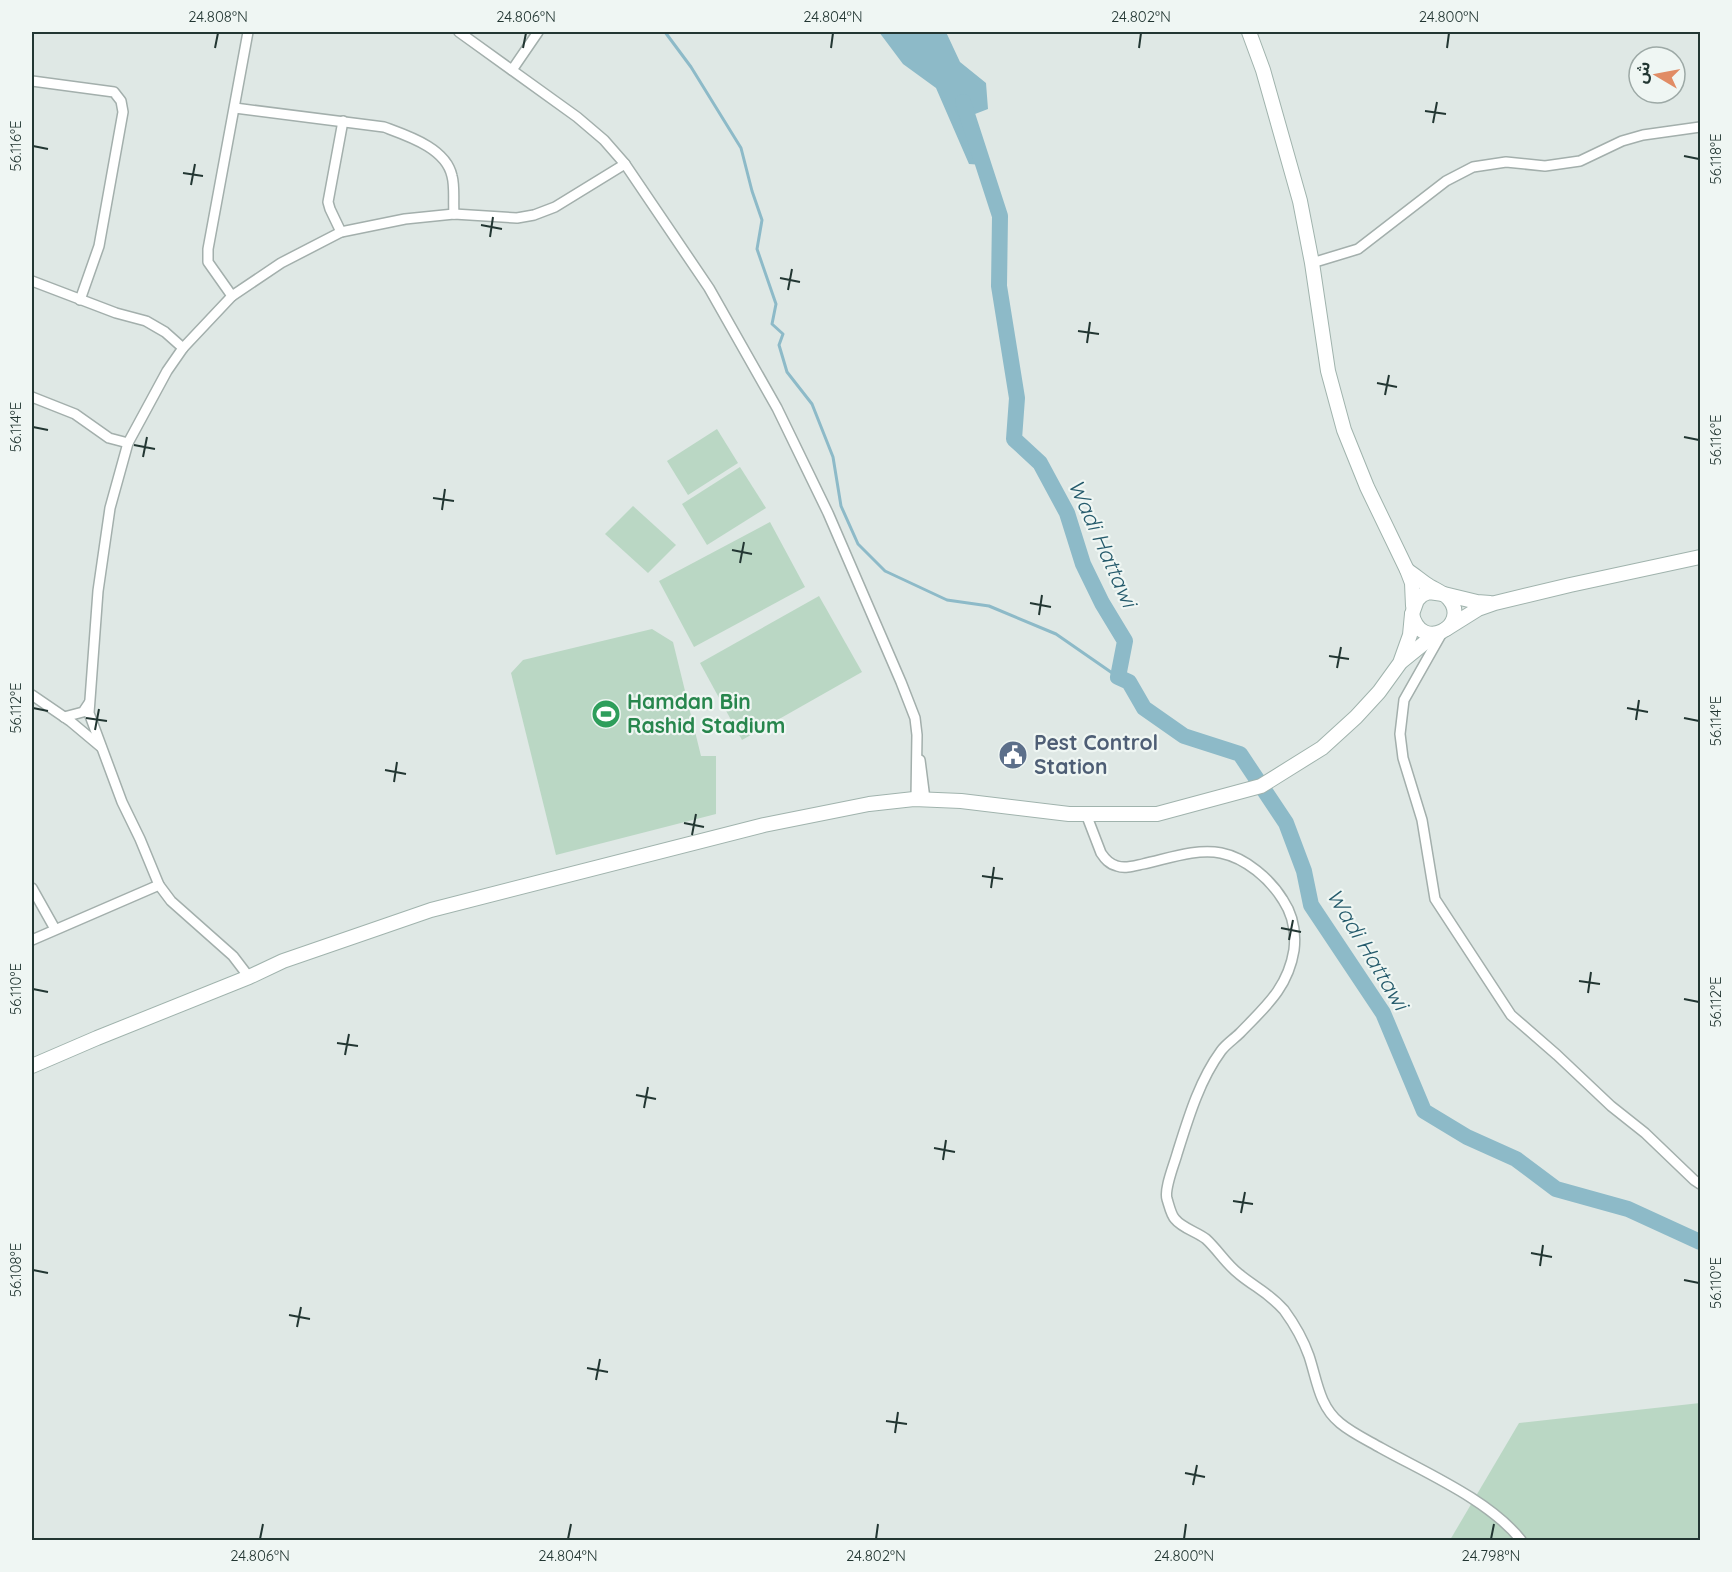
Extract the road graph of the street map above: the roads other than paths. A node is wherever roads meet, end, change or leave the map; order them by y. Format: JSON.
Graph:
{"nodes":[{"id":1,"x":248,"y":32,"type":"edge"},
{"id":2,"x":459,"y":32,"type":"edge"},
{"id":3,"x":538,"y":32,"type":"edge"},
{"id":4,"x":1249,"y":32,"type":"edge"},
{"id":5,"x":512,"y":70,"type":"junction"},
{"id":6,"x":32,"y":81,"type":"edge"},
{"id":7,"x":235,"y":108,"type":"junction"},
{"id":8,"x":343,"y":121,"type":"junction"},
{"id":9,"x":1701,"y":127,"type":"edge"},
{"id":10,"x":625,"y":164,"type":"junction"},
{"id":11,"x":454,"y":214,"type":"junction"},
{"id":12,"x":341,"y":232,"type":"junction"},
{"id":13,"x":1312,"y":263,"type":"junction"},
{"id":14,"x":32,"y":280,"type":"edge"},
{"id":15,"x":232,"y":296,"type":"junction"},
{"id":16,"x":80,"y":300,"type":"junction"},
{"id":17,"x":183,"y":348,"type":"junction"},
{"id":18,"x":32,"y":397,"type":"edge"},
{"id":19,"x":128,"y":443,"type":"junction"},
{"id":20,"x":1701,"y":557,"type":"edge"},
{"id":21,"x":1407,"y":570,"type":"junction"},
{"id":22,"x":1444,"y":594,"type":"junction"},
{"id":23,"x":1495,"y":603,"type":"junction"},
{"id":24,"x":1413,"y":610,"type":"junction"},
{"id":25,"x":1444,"y":631,"type":"junction"},
{"id":26,"x":1400,"y":663,"type":"junction"},
{"id":27,"x":32,"y":695,"type":"edge"},
{"id":28,"x":90,"y":701,"type":"junction"},
{"id":29,"x":64,"y":717,"type":"junction"},
{"id":30,"x":102,"y":748,"type":"junction"},
{"id":31,"x":920,"y":799,"type":"junction"},
{"id":32,"x":1086,"y":814,"type":"junction"},
{"id":33,"x":159,"y":885,"type":"junction"},
{"id":34,"x":32,"y":888,"type":"edge"},
{"id":35,"x":56,"y":929,"type":"junction"},
{"id":36,"x":32,"y":940,"type":"edge"},
{"id":37,"x":249,"y":977,"type":"junction"},
{"id":38,"x":32,"y":1066,"type":"edge"},
{"id":39,"x":1701,"y":1184,"type":"edge"},
{"id":40,"x":1521,"y":1540,"type":"edge"}],
"edges":[{"from":1,"to":7,"type":"street"},
{"from":2,"to":5,"type":"street"},
{"from":3,"to":5,"type":"street"},
{"from":4,"to":13,"type":"street"},
{"from":5,"to":10,"type":"street"},
{"from":6,"to":16,"type":"street"},
{"from":7,"to":8,"type":"street"},
{"from":7,"to":15,"type":"street"},
{"from":8,"to":11,"type":"street"},
{"from":8,"to":12,"type":"street"},
{"from":9,"to":13,"type":"street"},
{"from":10,"to":11,"type":"street"},
{"from":10,"to":31,"type":"street"},
{"from":11,"to":12,"type":"street"},
{"from":12,"to":15,"type":"street"},
{"from":13,"to":21,"type":"street"},
{"from":14,"to":16,"type":"street"},
{"from":15,"to":17,"type":"street"},
{"from":16,"to":17,"type":"street"},
{"from":17,"to":19,"type":"street"},
{"from":18,"to":19,"type":"street"},
{"from":19,"to":28,"type":"street"},
{"from":20,"to":23,"type":"street"},
{"from":21,"to":22,"type":"street"},
{"from":21,"to":24,"type":"street"},
{"from":22,"to":23,"type":"street"},
{"from":22,"to":24,"type":"street"},
{"from":22,"to":25,"type":"street"},
{"from":23,"to":25,"type":"street"},
{"from":24,"to":25,"type":"street"},
{"from":24,"to":26,"type":"street"},
{"from":25,"to":26,"type":"street"},
{"from":25,"to":39,"type":"street"},
{"from":26,"to":32,"type":"street"},
{"from":27,"to":29,"type":"street"},
{"from":28,"to":29,"type":"street"},
{"from":28,"to":30,"type":"street"},
{"from":29,"to":30,"type":"street"},
{"from":30,"to":33,"type":"street"},
{"from":31,"to":32,"type":"street"},
{"from":31,"to":37,"type":"street"},
{"from":32,"to":40,"type":"street"},
{"from":33,"to":35,"type":"street"},
{"from":33,"to":37,"type":"street"},
{"from":34,"to":35,"type":"street"},
{"from":35,"to":36,"type":"street"},
{"from":37,"to":38,"type":"street"}]}
